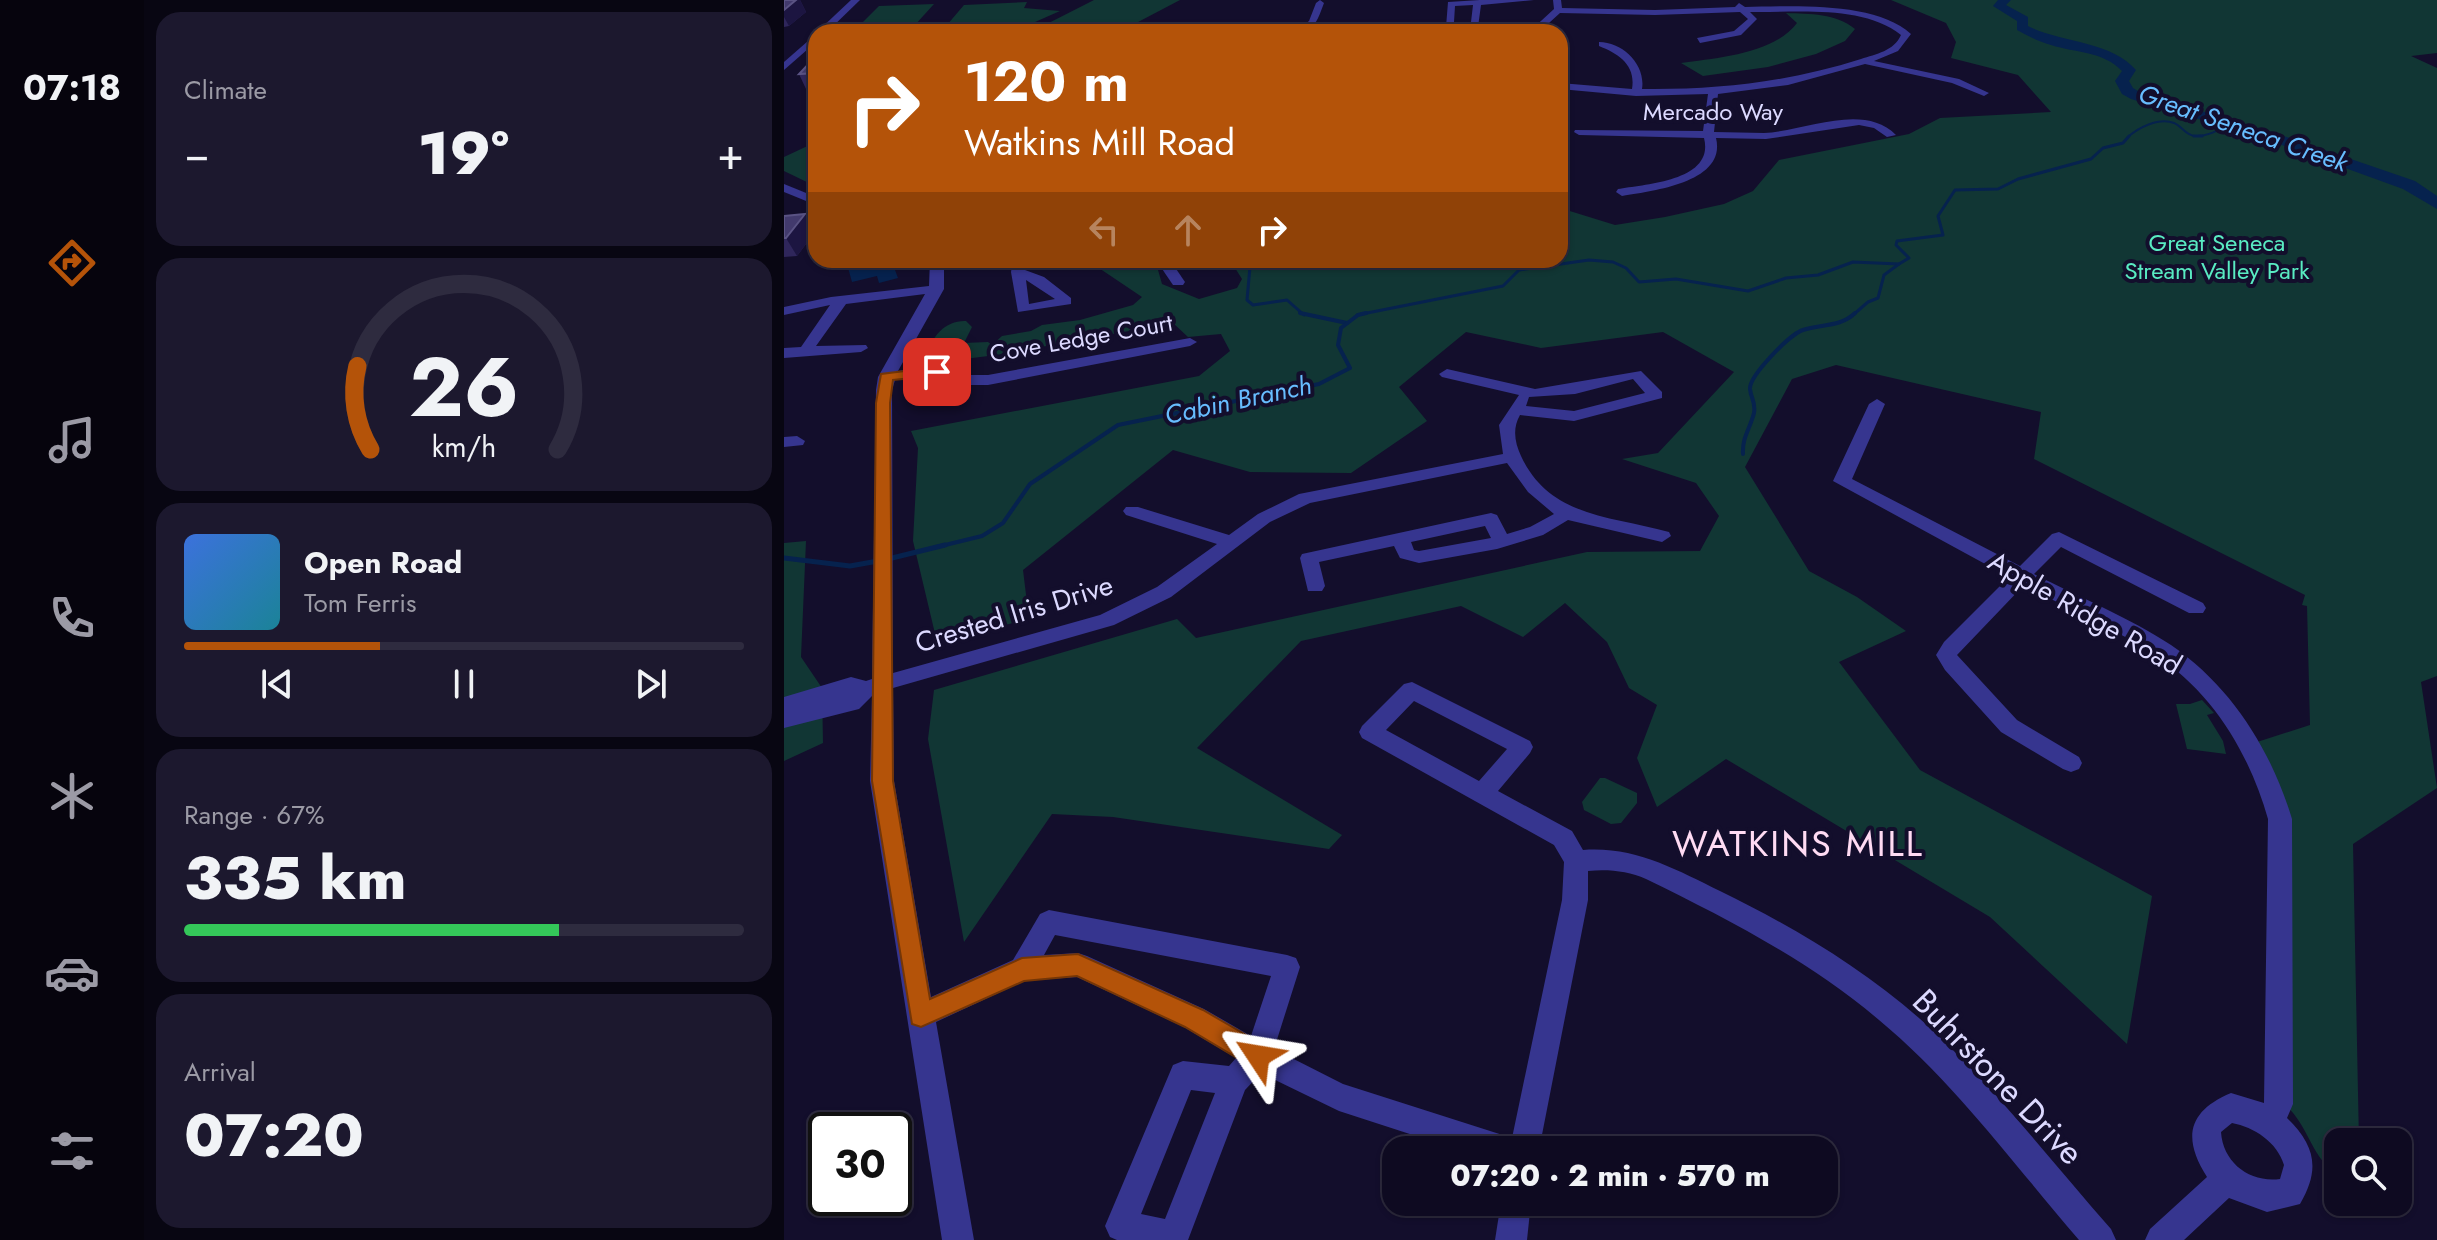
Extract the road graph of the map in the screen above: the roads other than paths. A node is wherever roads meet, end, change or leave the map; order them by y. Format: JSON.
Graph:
{"nodes":[{"id":1,"x":856,"y":0,"type":"edge"},
{"id":2,"x":1512,"y":0,"type":"edge"},
{"id":3,"x":1530,"y":0,"type":"edge"},
{"id":4,"x":1462,"y":2,"type":"edge"},
{"id":5,"x":1320,"y":3,"type":"dead end"},
{"id":6,"x":1477,"y":3,"type":"junction"},
{"id":7,"x":1501,"y":3,"type":"junction"},
{"id":8,"x":1558,"y":5,"type":"edge"},
{"id":9,"x":1605,"y":6,"type":"edge"},
{"id":10,"x":1739,"y":6,"type":"junction"},
{"id":11,"x":830,"y":24,"type":"edge"},
{"id":12,"x":1310,"y":24,"type":"edge"},
{"id":13,"x":1449,"y":24,"type":"edge"},
{"id":14,"x":1475,"y":24,"type":"edge"},
{"id":15,"x":1541,"y":24,"type":"edge"},
{"id":16,"x":1700,"y":40,"type":"dead end"},
{"id":17,"x":808,"y":44,"type":"edge"},
{"id":18,"x":1602,"y":44,"type":"dead end"},
{"id":19,"x":1864,"y":61,"type":"junction"},
{"id":20,"x":784,"y":67,"type":"edge"},
{"id":21,"x":1568,"y":87,"type":"edge"},
{"id":22,"x":1636,"y":93,"type":"junction"},
{"id":23,"x":1713,"y":93,"type":"junction"},
{"id":24,"x":1984,"y":93,"type":"dead end"},
{"id":25,"x":1579,"y":132,"type":"dead end"},
{"id":26,"x":1709,"y":135,"type":"junction"},
{"id":27,"x":1891,"y":135,"type":"dead end"},
{"id":28,"x":784,"y":188,"type":"edge"},
{"id":29,"x":1622,"y":192,"type":"dead end"},
{"id":30,"x":808,"y":198,"type":"edge"},
{"id":31,"x":939,"y":268,"type":"edge"},
{"id":32,"x":1168,"y":268,"type":"edge"},
{"id":33,"x":1178,"y":282,"type":"dead end"},
{"id":34,"x":937,"y":289,"type":"junction"},
{"id":35,"x":819,"y":292,"type":"dead end"},
{"id":36,"x":841,"y":293,"type":"junction"},
{"id":37,"x":784,"y":311,"type":"edge"},
{"id":38,"x":1190,"y":342,"type":"dead end"},
{"id":39,"x":861,"y":348,"type":"dead end"},
{"id":40,"x":805,"y":352,"type":"junction"},
{"id":41,"x":784,"y":353,"type":"edge"},
{"id":42,"x":1447,"y":374,"type":"dead end"},
{"id":43,"x":886,"y":377,"type":"junction"},
{"id":44,"x":1527,"y":392,"type":"junction"},
{"id":45,"x":1877,"y":404,"type":"dead end"},
{"id":46,"x":1516,"y":410,"type":"junction"},
{"id":47,"x":1512,"y":457,"type":"junction"},
{"id":48,"x":1132,"y":511,"type":"dead end"},
{"id":49,"x":1566,"y":513,"type":"junction"},
{"id":50,"x":1662,"y":536,"type":"dead end"},
{"id":51,"x":1231,"y":542,"type":"junction"},
{"id":52,"x":2022,"y":575,"type":"junction"},
{"id":53,"x":1315,"y":586,"type":"dead end"},
{"id":54,"x":2196,"y":608,"type":"dead end"},
{"id":55,"x":873,"y":686,"type":"junction"},
{"id":56,"x":784,"y":705,"type":"edge"},
{"id":57,"x":784,"y":720,"type":"edge"},
{"id":58,"x":2071,"y":763,"type":"dead end"},
{"id":59,"x":1483,"y":793,"type":"junction"},
{"id":60,"x":1576,"y":861,"type":"junction"},
{"id":61,"x":1022,"y":969,"type":"junction"},
{"id":62,"x":921,"y":1015,"type":"junction"},
{"id":63,"x":1258,"y":1056,"type":"junction"},
{"id":64,"x":1234,"y":1081,"type":"junction"},
{"id":65,"x":2270,"y":1122,"type":"junction"},
{"id":66,"x":1461,"y":1136,"type":"edge"},
{"id":67,"x":1527,"y":1136,"type":"edge"},
{"id":68,"x":2227,"y":1179,"type":"junction"},
{"id":69,"x":1514,"y":1216,"type":"edge"},
{"id":70,"x":958,"y":1240,"type":"edge"},
{"id":71,"x":1511,"y":1240,"type":"edge"},
{"id":72,"x":2100,"y":1240,"type":"edge"},
{"id":73,"x":2161,"y":1240,"type":"edge"}],
"edges":[{"from":1,"to":11,"type":"street"},
{"from":2,"to":7,"type":"street"},
{"from":3,"to":7,"type":"street"},
{"from":4,"to":6,"type":"street"},
{"from":4,"to":13,"type":"street"},
{"from":5,"to":12,"type":"street"},
{"from":6,"to":7,"type":"street"},
{"from":6,"to":14,"type":"street"},
{"from":8,"to":9,"type":"street"},
{"from":8,"to":15,"type":"street"},
{"from":9,"to":10,"type":"street"},
{"from":10,"to":16,"type":"street"},
{"from":10,"to":19,"type":"street"},
{"from":17,"to":20,"type":"street"},
{"from":18,"to":22,"type":"street"},
{"from":19,"to":23,"type":"street"},
{"from":19,"to":24,"type":"street"},
{"from":21,"to":22,"type":"street"},
{"from":22,"to":23,"type":"street"},
{"from":23,"to":26,"type":"street"},
{"from":25,"to":26,"type":"street","name":"Mercado Way"},
{"from":26,"to":27,"type":"street","name":"Mercado Way"},
{"from":26,"to":29,"type":"street"},
{"from":28,"to":30,"type":"street"},
{"from":31,"to":34,"type":"street"},
{"from":32,"to":33,"type":"street"},
{"from":34,"to":36,"type":"street"},
{"from":34,"to":43,"type":"street"},
{"from":35,"to":36,"type":"street"},
{"from":36,"to":37,"type":"street"},
{"from":36,"to":40,"type":"street"},
{"from":38,"to":43,"type":"street","name":"Cove Ledge Court"},
{"from":39,"to":40,"type":"street"},
{"from":40,"to":41,"type":"street"},
{"from":42,"to":44,"type":"street"},
{"from":43,"to":55,"type":"street"},
{"from":44,"to":46,"type":"street"},
{"from":44,"to":46,"type":"street"},
{"from":45,"to":52,"type":"street","name":"Apple Ridge Road"},
{"from":46,"to":47,"type":"street"},
{"from":47,"to":49,"type":"street"},
{"from":47,"to":51,"type":"street","name":"Crested Iris Drive"},
{"from":48,"to":51,"type":"street"},
{"from":49,"to":50,"type":"street"},
{"from":49,"to":53,"type":"street"},
{"from":51,"to":55,"type":"street","name":"Crested Iris Drive"},
{"from":52,"to":54,"type":"street"},
{"from":52,"to":58,"type":"street"},
{"from":52,"to":65,"type":"street","name":"Apple Ridge Road"},
{"from":55,"to":56,"type":"street"},
{"from":55,"to":57,"type":"street"},
{"from":55,"to":62,"type":"street"},
{"from":59,"to":59,"type":"street"},
{"from":59,"to":60,"type":"street"},
{"from":60,"to":67,"type":"street"},
{"from":60,"to":72,"type":"street","name":"Buhrstone Drive"},
{"from":61,"to":62,"type":"street"},
{"from":61,"to":63,"type":"street"},
{"from":61,"to":63,"type":"street"},
{"from":62,"to":70,"type":"street"},
{"from":63,"to":64,"type":"street"},
{"from":63,"to":66,"type":"street"},
{"from":64,"to":64,"type":"street"},
{"from":65,"to":68,"type":"street"},
{"from":65,"to":68,"type":"street"},
{"from":68,"to":73,"type":"street"},
{"from":69,"to":71,"type":"street"}]}
